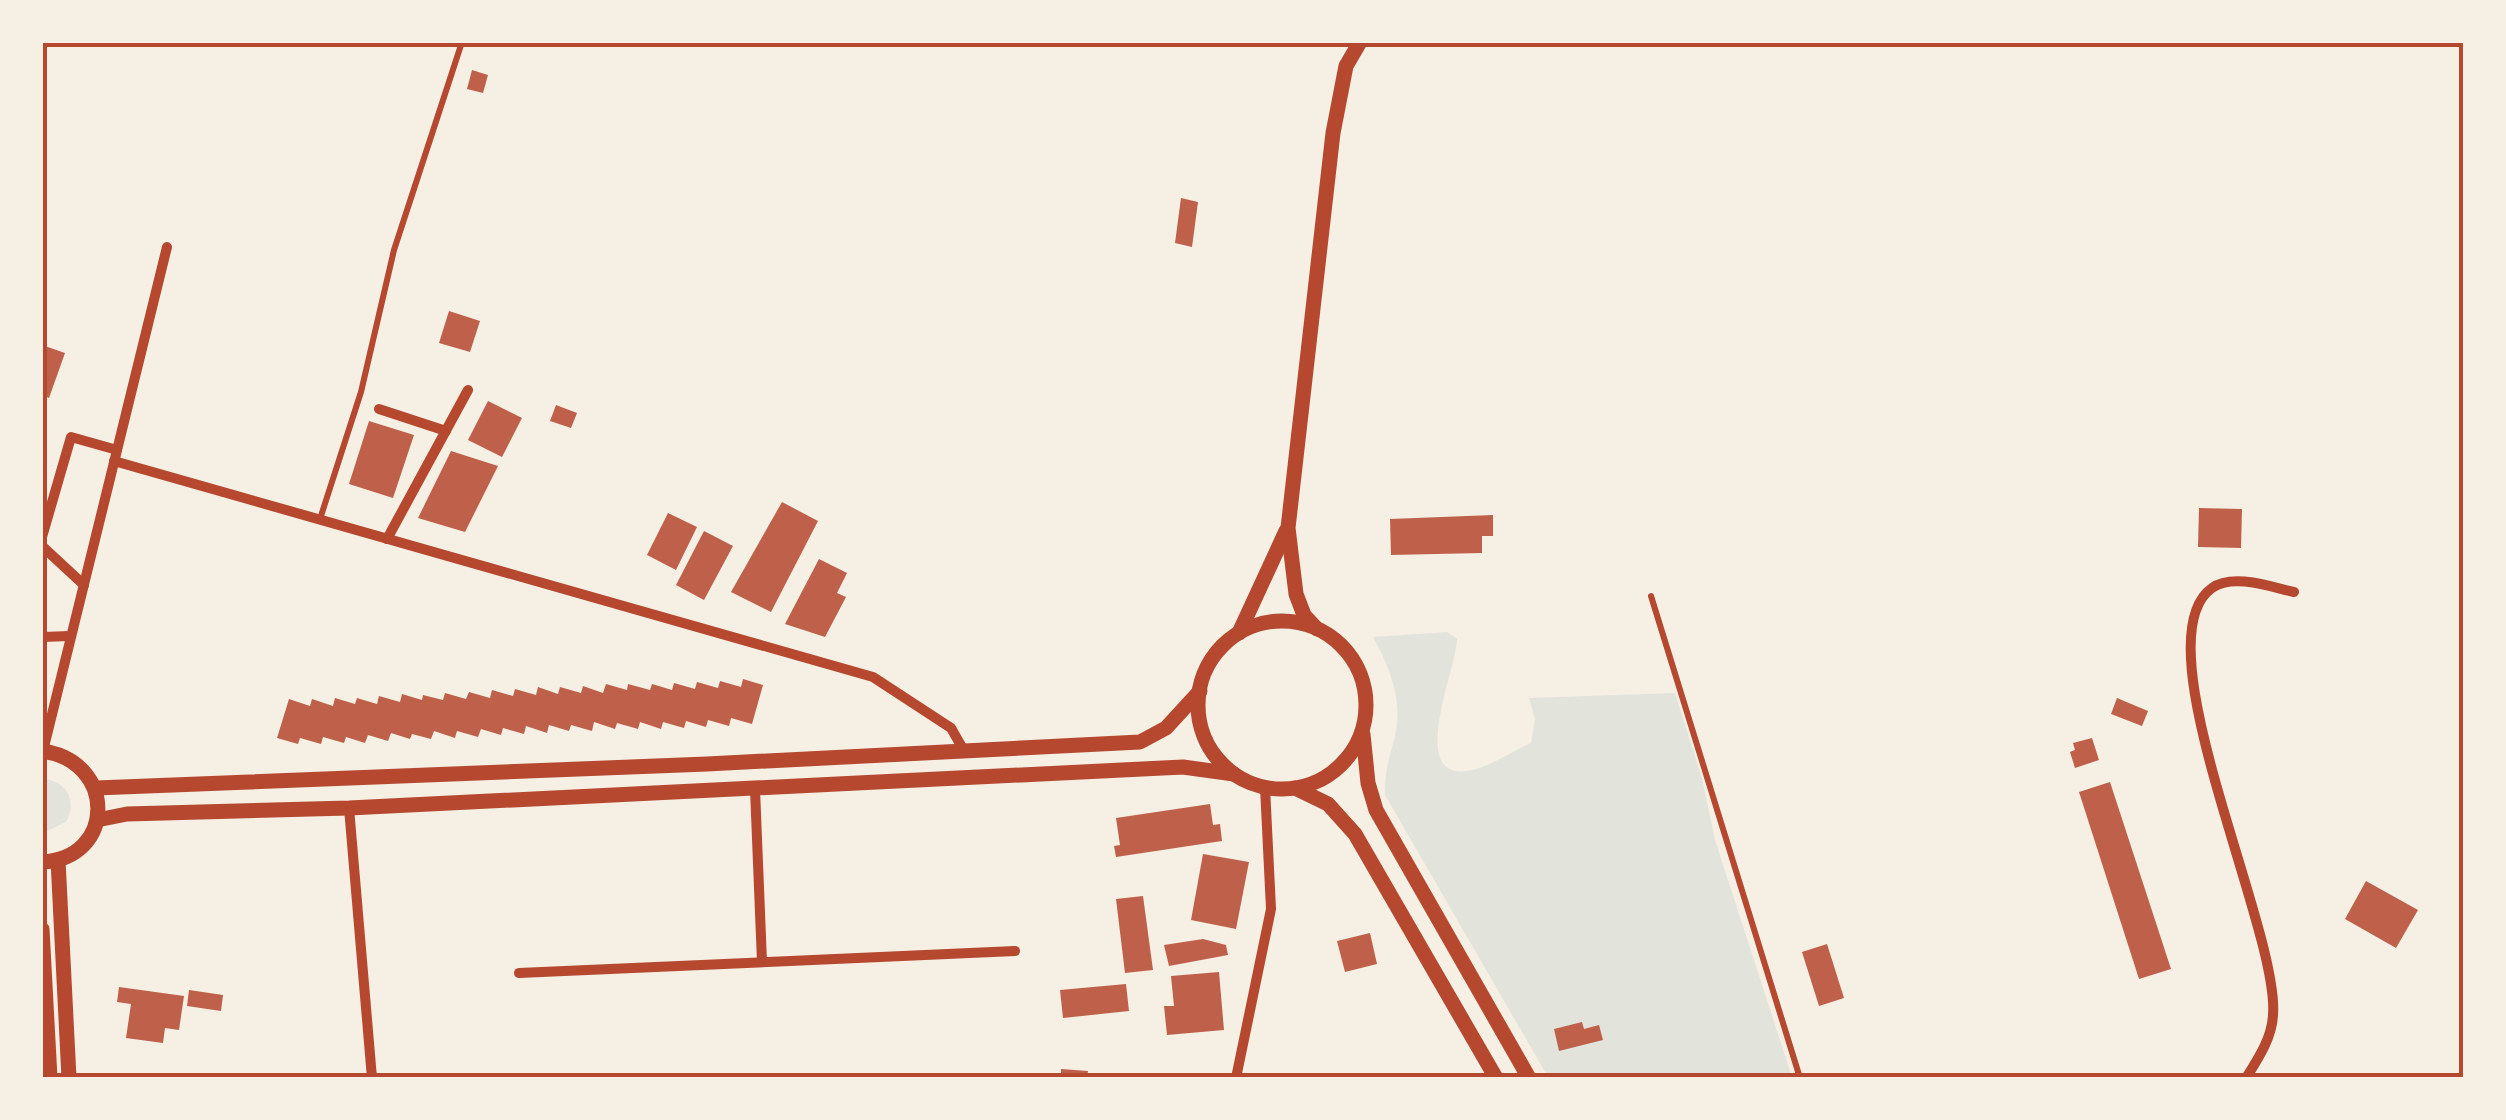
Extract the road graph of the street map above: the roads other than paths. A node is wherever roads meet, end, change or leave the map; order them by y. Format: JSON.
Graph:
{"nodes":[{"id":1,"x":462,"y":42,"type":"edge"},
{"id":2,"x":1360,"y":42,"type":"edge"},
{"id":3,"x":167,"y":248,"type":"dead end"},
{"id":4,"x":468,"y":390,"type":"dead end"},
{"id":5,"x":379,"y":409,"type":"dead end"},
{"id":6,"x":446,"y":431,"type":"junction"},
{"id":7,"x":116,"y":456,"type":"junction"},
{"id":8,"x":320,"y":520,"type":"junction"},
{"id":9,"x":1288,"y":528,"type":"junction"},
{"id":10,"x":42,"y":537,"type":"edge"},
{"id":11,"x":386,"y":539,"type":"junction"},
{"id":12,"x":42,"y":546,"type":"edge"},
{"id":13,"x":84,"y":585,"type":"junction"},
{"id":14,"x":2294,"y":592,"type":"dead end"},
{"id":15,"x":1652,"y":596,"type":"dead end"},
{"id":16,"x":1316,"y":629,"type":"junction"},
{"id":17,"x":1238,"y":634,"type":"junction"},
{"id":18,"x":70,"y":636,"type":"junction"},
{"id":19,"x":42,"y":637,"type":"edge"},
{"id":20,"x":1200,"y":691,"type":"junction"},
{"id":21,"x":1362,"y":731,"type":"junction"},
{"id":22,"x":964,"y":749,"type":"junction"},
{"id":23,"x":43,"y":751,"type":"edge"},
{"id":24,"x":1234,"y":774,"type":"junction"},
{"id":25,"x":96,"y":788,"type":"junction"},
{"id":26,"x":1266,"y":788,"type":"junction"},
{"id":27,"x":1295,"y":788,"type":"junction"},
{"id":28,"x":755,"y":789,"type":"junction"},
{"id":29,"x":349,"y":808,"type":"junction"},
{"id":30,"x":98,"y":820,"type":"junction"},
{"id":31,"x":50,"y":861,"type":"edge"},
{"id":32,"x":42,"y":929,"type":"edge"},
{"id":33,"x":1014,"y":951,"type":"dead end"},
{"id":34,"x":762,"y":962,"type":"junction"},
{"id":35,"x":519,"y":973,"type":"dead end"},
{"id":36,"x":50,"y":1078,"type":"edge"},
{"id":37,"x":69,"y":1078,"type":"edge"},
{"id":38,"x":372,"y":1078,"type":"edge"},
{"id":39,"x":1236,"y":1078,"type":"edge"},
{"id":40,"x":1496,"y":1078,"type":"edge"},
{"id":41,"x":1529,"y":1078,"type":"edge"},
{"id":42,"x":1800,"y":1078,"type":"edge"},
{"id":43,"x":2246,"y":1078,"type":"edge"}],
"edges":[{"from":1,"to":8,"type":"lane"},
{"from":2,"to":9,"type":"street"},
{"from":3,"to":7,"type":"street"},
{"from":4,"to":6,"type":"street"},
{"from":5,"to":6,"type":"street"},
{"from":6,"to":11,"type":"street"},
{"from":7,"to":8,"type":"street"},
{"from":7,"to":10,"type":"street"},
{"from":7,"to":13,"type":"street"},
{"from":8,"to":11,"type":"street"},
{"from":9,"to":16,"type":"street"},
{"from":9,"to":17,"type":"street"},
{"from":11,"to":22,"type":"street"},
{"from":12,"to":13,"type":"street"},
{"from":13,"to":18,"type":"street"},
{"from":14,"to":43,"type":"street"},
{"from":15,"to":42,"type":"lane"},
{"from":16,"to":17,"type":"street"},
{"from":16,"to":21,"type":"street"},
{"from":17,"to":20,"type":"street"},
{"from":18,"to":19,"type":"street"},
{"from":18,"to":23,"type":"street"},
{"from":20,"to":22,"type":"street"},
{"from":20,"to":24,"type":"street"},
{"from":21,"to":27,"type":"street"},
{"from":21,"to":41,"type":"street"},
{"from":22,"to":25,"type":"street"},
{"from":23,"to":25,"type":"street"},
{"from":24,"to":26,"type":"street"},
{"from":24,"to":28,"type":"street"},
{"from":25,"to":30,"type":"street"},
{"from":26,"to":27,"type":"street"},
{"from":26,"to":39,"type":"street"},
{"from":27,"to":40,"type":"street"},
{"from":28,"to":29,"type":"street"},
{"from":28,"to":34,"type":"street"},
{"from":29,"to":30,"type":"street"},
{"from":29,"to":38,"type":"street"},
{"from":30,"to":31,"type":"street"},
{"from":31,"to":37,"type":"street"},
{"from":32,"to":36,"type":"street"},
{"from":33,"to":34,"type":"street"},
{"from":34,"to":35,"type":"street"}]}
